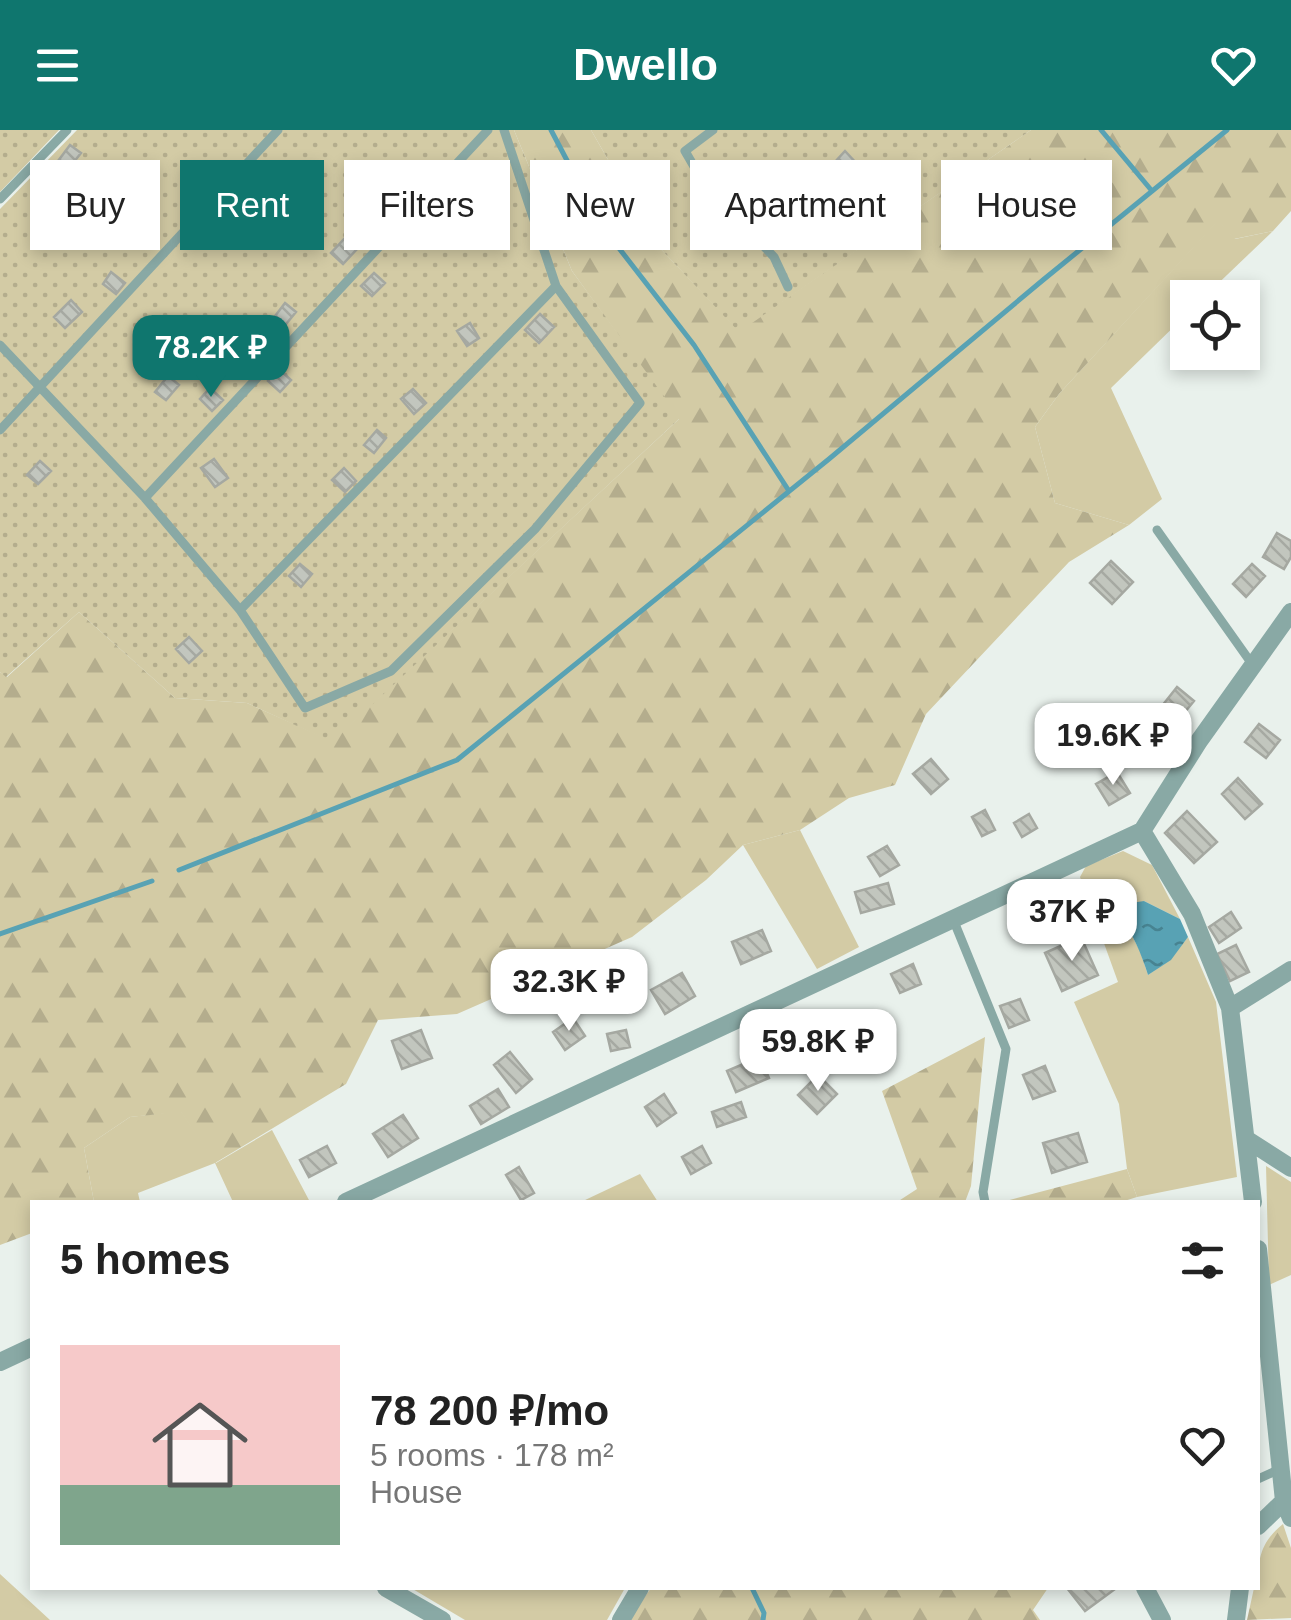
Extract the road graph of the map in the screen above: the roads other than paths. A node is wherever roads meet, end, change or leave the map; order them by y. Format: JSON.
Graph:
{"nodes":[{"id":1,"x":66,"y":130,"type":"edge"},
{"id":2,"x":278,"y":130,"type":"edge"},
{"id":3,"x":488,"y":130,"type":"edge"},
{"id":4,"x":504,"y":130,"type":"edge"},
{"id":5,"x":714,"y":130,"type":"edge"},
{"id":6,"x":0,"y":199,"type":"edge"},
{"id":7,"x":556,"y":286,"type":"junction"},
{"id":8,"x":788,"y":287,"type":"dead end"},
{"id":9,"x":0,"y":345,"type":"edge"},
{"id":10,"x":40,"y":385,"type":"junction"},
{"id":11,"x":0,"y":430,"type":"edge"},
{"id":12,"x":145,"y":498,"type":"junction"},
{"id":13,"x":1157,"y":530,"type":"dead end"},
{"id":14,"x":240,"y":610,"type":"junction"},
{"id":15,"x":1291,"y":612,"type":"edge"},
{"id":16,"x":1254,"y":666,"type":"junction"},
{"id":17,"x":1142,"y":831,"type":"junction"},
{"id":18,"x":953,"y":919,"type":"junction"},
{"id":19,"x":1291,"y":970,"type":"edge"},
{"id":20,"x":1230,"y":1008,"type":"junction"},
{"id":21,"x":1246,"y":1139,"type":"junction"},
{"id":22,"x":1291,"y":1168,"type":"edge"},
{"id":23,"x":350,"y":1200,"type":"edge"},
{"id":24,"x":984,"y":1200,"type":"edge"},
{"id":25,"x":1253,"y":1200,"type":"edge"},
{"id":26,"x":1260,"y":1294,"type":"edge"},
{"id":27,"x":30,"y":1348,"type":"edge"},
{"id":28,"x":0,"y":1362,"type":"edge"},
{"id":29,"x":1263,"y":1362,"type":"edge"},
{"id":30,"x":1280,"y":1469,"type":"junction"},
{"id":31,"x":1260,"y":1478,"type":"edge"},
{"id":32,"x":1287,"y":1510,"type":"edge"},
{"id":33,"x":1260,"y":1525,"type":"edge"},
{"id":34,"x":390,"y":1590,"type":"edge"},
{"id":35,"x":639,"y":1590,"type":"edge"},
{"id":36,"x":1145,"y":1590,"type":"edge"},
{"id":37,"x":1240,"y":1590,"type":"edge"},
{"id":38,"x":442,"y":1620,"type":"edge"},
{"id":39,"x":621,"y":1620,"type":"edge"},
{"id":40,"x":1162,"y":1620,"type":"edge"},
{"id":41,"x":1236,"y":1620,"type":"edge"}],
"edges":[{"from":1,"to":6,"type":"lane"},
{"from":2,"to":10,"type":"lane"},
{"from":3,"to":12,"type":"lane"},
{"from":4,"to":7,"type":"lane"},
{"from":5,"to":8,"type":"lane"},
{"from":7,"to":14,"type":"lane"},
{"from":7,"to":14,"type":"lane"},
{"from":9,"to":10,"type":"lane"},
{"from":10,"to":11,"type":"lane"},
{"from":10,"to":12,"type":"lane"},
{"from":12,"to":14,"type":"lane"},
{"from":13,"to":16,"type":"lane"},
{"from":15,"to":16,"type":"street"},
{"from":16,"to":17,"type":"street"},
{"from":17,"to":18,"type":"street"},
{"from":17,"to":20,"type":"street"},
{"from":18,"to":23,"type":"street"},
{"from":18,"to":24,"type":"lane"},
{"from":19,"to":20,"type":"street"},
{"from":20,"to":21,"type":"street"},
{"from":21,"to":22,"type":"street"},
{"from":21,"to":25,"type":"street"},
{"from":26,"to":29,"type":"street"},
{"from":27,"to":28,"type":"street"},
{"from":29,"to":30,"type":"street"},
{"from":30,"to":31,"type":"lane"},
{"from":30,"to":32,"type":"street"},
{"from":32,"to":33,"type":"street"},
{"from":34,"to":38,"type":"street"},
{"from":35,"to":39,"type":"street"},
{"from":36,"to":40,"type":"street"},
{"from":37,"to":41,"type":"street"}]}
